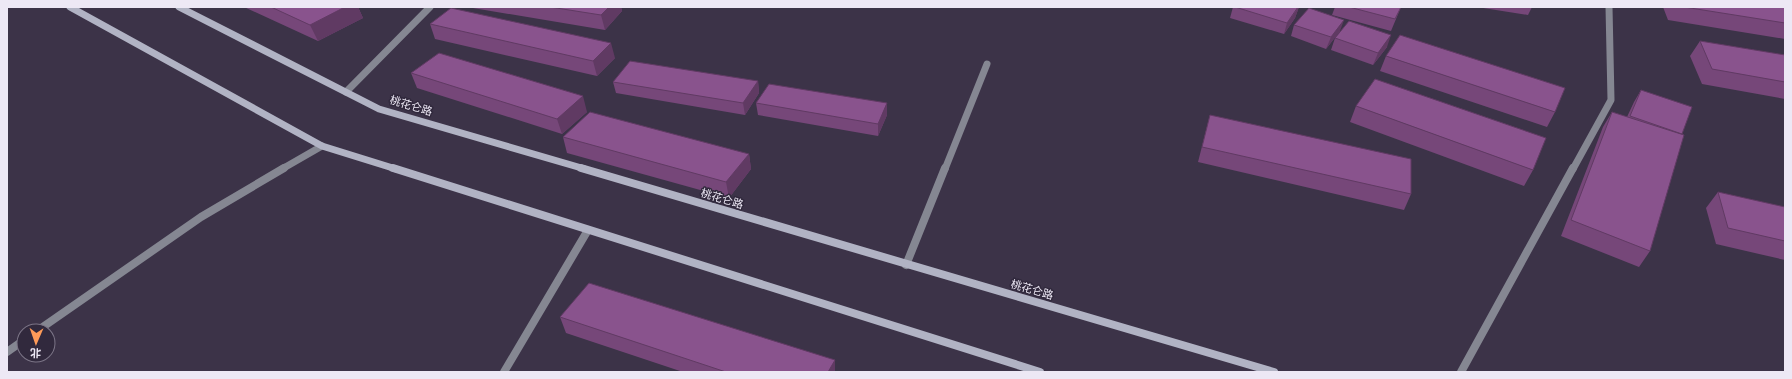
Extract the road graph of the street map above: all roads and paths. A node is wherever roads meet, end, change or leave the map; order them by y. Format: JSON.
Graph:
{"nodes":[{"id":1,"x":70,"y":7,"type":"edge"},
{"id":2,"x":179,"y":7,"type":"edge"},
{"id":3,"x":430,"y":7,"type":"edge"},
{"id":4,"x":1609,"y":7,"type":"edge"},
{"id":5,"x":987,"y":64,"type":"dead end"},
{"id":6,"x":346,"y":92,"type":"junction"},
{"id":7,"x":322,"y":146,"type":"junction"},
{"id":8,"x":588,"y":230,"type":"junction"},
{"id":9,"x":906,"y":265,"type":"junction"},
{"id":10,"x":49,"y":323,"type":"edge"},
{"id":11,"x":16,"y":346,"type":"edge"},
{"id":12,"x":7,"y":352,"type":"edge"},
{"id":13,"x":504,"y":372,"type":"edge"},
{"id":14,"x":1040,"y":372,"type":"edge"},
{"id":15,"x":1274,"y":372,"type":"edge"},
{"id":16,"x":1461,"y":372,"type":"edge"}],
"edges":[{"from":1,"to":7,"type":"main road"},
{"from":2,"to":6,"type":"main road","name":"桃花仑路"},
{"from":3,"to":6,"type":"street"},
{"from":4,"to":16,"type":"street"},
{"from":5,"to":9,"type":"street"},
{"from":6,"to":9,"type":"main road","name":"桃花仑路"},
{"from":7,"to":8,"type":"main road"},
{"from":7,"to":10,"type":"street"},
{"from":8,"to":13,"type":"street"},
{"from":8,"to":14,"type":"main road"},
{"from":9,"to":15,"type":"main road","name":"桃花仑路"},
{"from":11,"to":12,"type":"street"}]}
